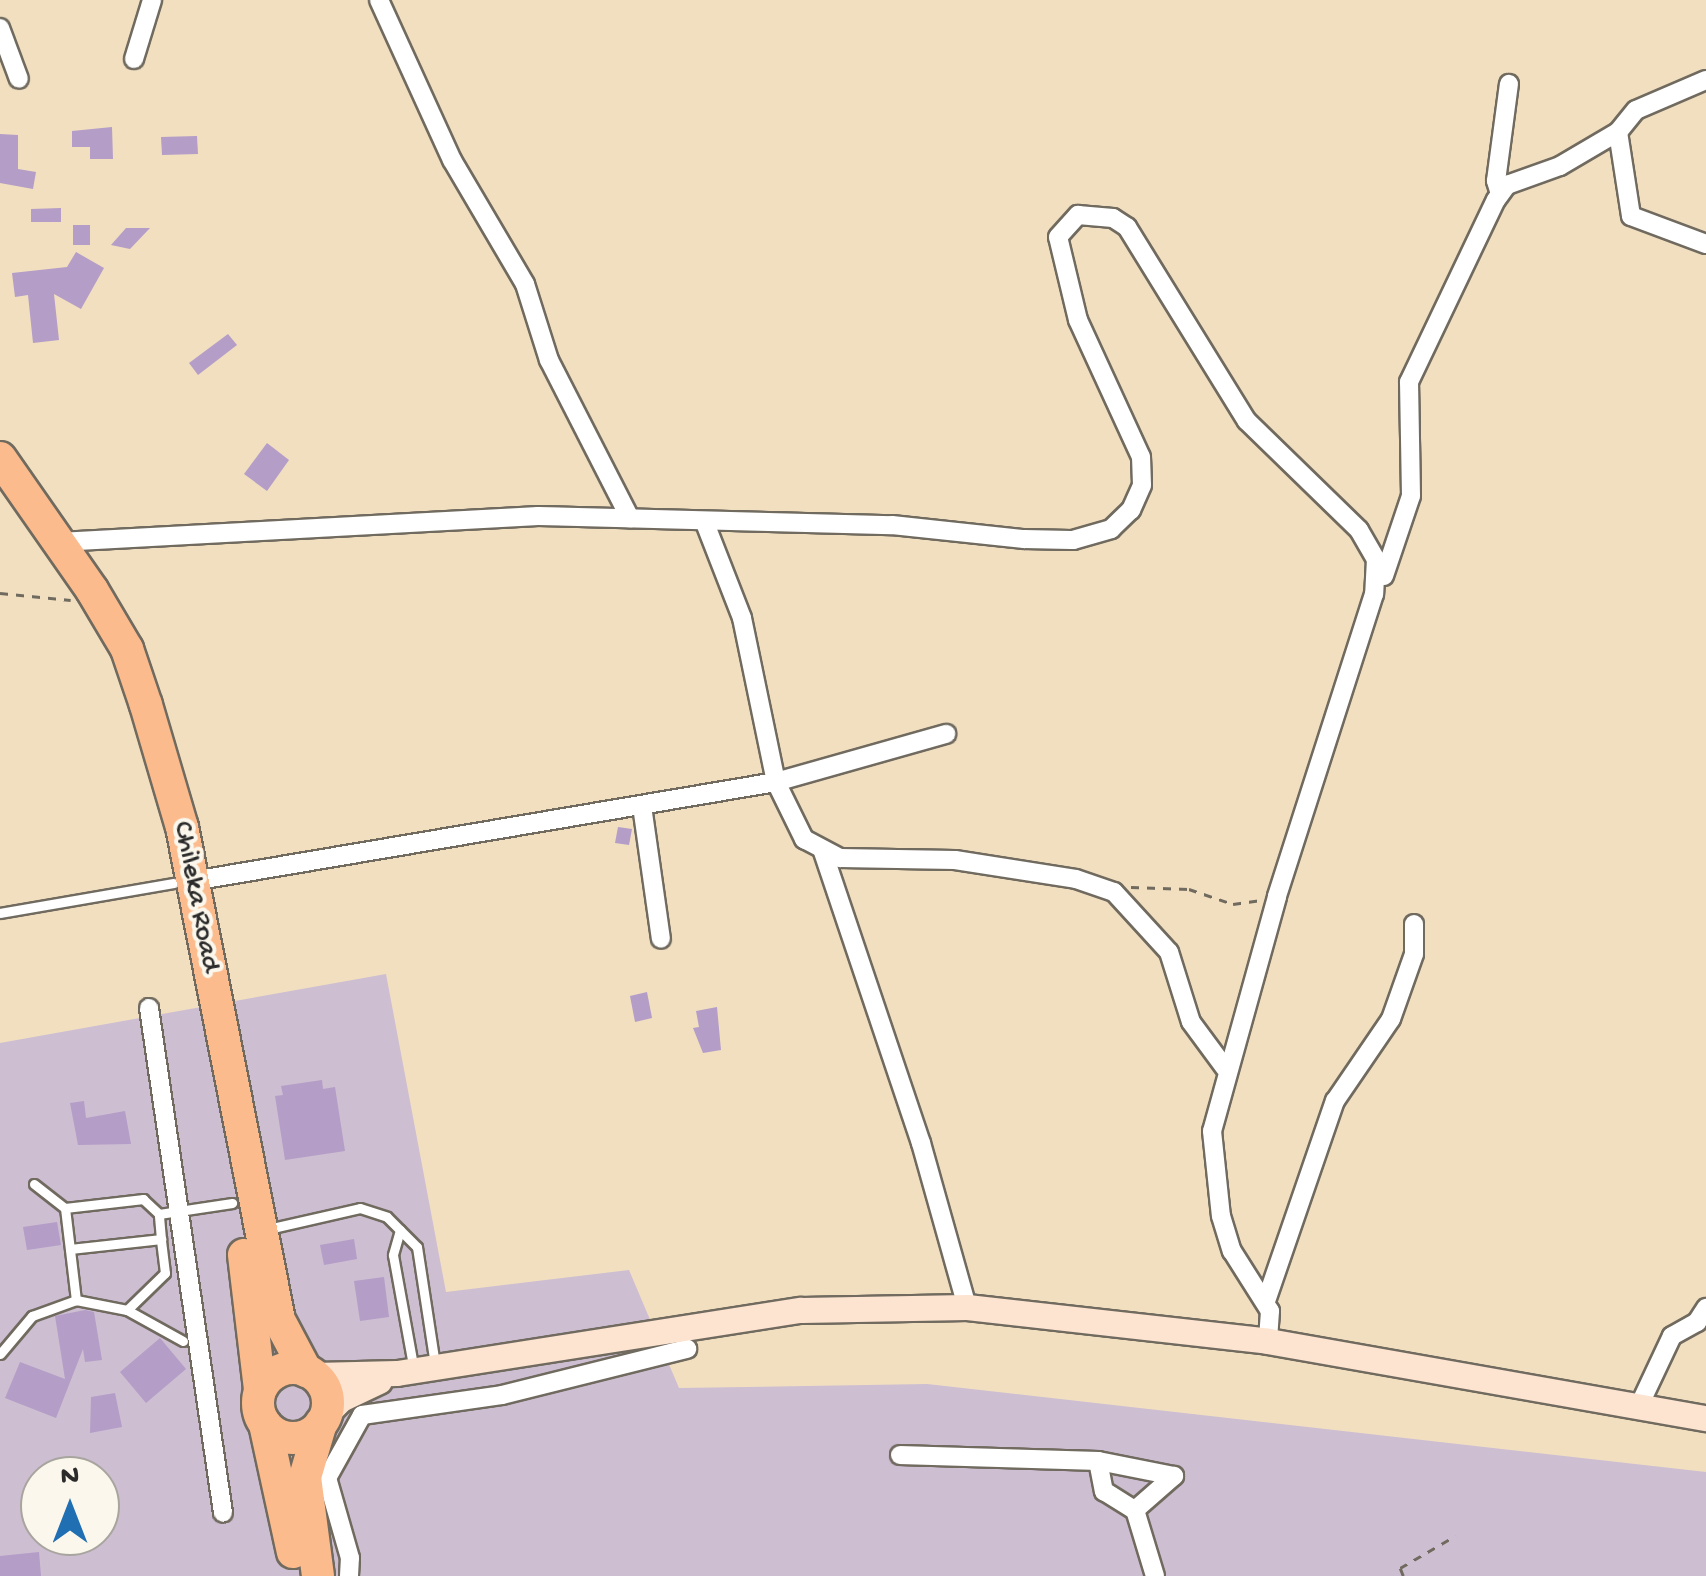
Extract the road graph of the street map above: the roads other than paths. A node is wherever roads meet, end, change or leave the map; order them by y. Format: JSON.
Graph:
{"nodes":[{"id":1,"x":152,"y":0,"type":"edge"},
{"id":2,"x":379,"y":0,"type":"edge"},
{"id":3,"x":0,"y":28,"type":"edge"},
{"id":4,"x":134,"y":59,"type":"dead end"},
{"id":5,"x":19,"y":78,"type":"dead end"},
{"id":6,"x":1706,"y":80,"type":"edge"},
{"id":7,"x":1509,"y":84,"type":"dead end"},
{"id":8,"x":1618,"y":132,"type":"junction"},
{"id":9,"x":1500,"y":194,"type":"junction"},
{"id":10,"x":1706,"y":244,"type":"edge"},
{"id":11,"x":0,"y":458,"type":"edge"},
{"id":12,"x":0,"y":488,"type":"edge"},
{"id":13,"x":630,"y":518,"type":"junction"},
{"id":14,"x":704,"y":522,"type":"junction"},
{"id":15,"x":58,"y":542,"type":"junction"},
{"id":16,"x":1374,"y":594,"type":"junction"},
{"id":17,"x":946,"y":734,"type":"dead end"},
{"id":18,"x":776,"y":782,"type":"junction"},
{"id":19,"x":642,"y":806,"type":"junction"},
{"id":20,"x":823,"y":852,"type":"junction"},
{"id":21,"x":183,"y":882,"type":"junction"},
{"id":22,"x":0,"y":913,"type":"edge"},
{"id":23,"x":1414,"y":924,"type":"dead end"},
{"id":24,"x":661,"y":938,"type":"dead end"},
{"id":25,"x":150,"y":1008,"type":"dead end"},
{"id":26,"x":1226,"y":1068,"type":"junction"},
{"id":27,"x":34,"y":1184,"type":"dead end"},
{"id":28,"x":232,"y":1202,"type":"junction"},
{"id":29,"x":65,"y":1208,"type":"junction"},
{"id":30,"x":183,"y":1210,"type":"junction"},
{"id":31,"x":159,"y":1214,"type":"junction"},
{"id":32,"x":400,"y":1230,"type":"junction"},
{"id":33,"x":260,"y":1231,"type":"junction"},
{"id":34,"x":161,"y":1239,"type":"junction"},
{"id":35,"x":70,"y":1249,"type":"junction"},
{"id":36,"x":76,"y":1300,"type":"junction"},
{"id":37,"x":1266,"y":1301,"type":"junction"},
{"id":38,"x":967,"y":1307,"type":"junction"},
{"id":39,"x":1706,"y":1308,"type":"edge"},
{"id":40,"x":127,"y":1310,"type":"junction"},
{"id":41,"x":183,"y":1341,"type":"dead end"},
{"id":42,"x":1268,"y":1341,"type":"junction"},
{"id":43,"x":687,"y":1350,"type":"dead end"},
{"id":44,"x":0,"y":1354,"type":"edge"},
{"id":45,"x":416,"y":1370,"type":"junction"},
{"id":46,"x":310,"y":1373,"type":"junction"},
{"id":47,"x":260,"y":1390,"type":"junction"},
{"id":48,"x":1639,"y":1406,"type":"junction"},
{"id":49,"x":1706,"y":1418,"type":"edge"},
{"id":50,"x":323,"y":1420,"type":"junction"},
{"id":51,"x":265,"y":1424,"type":"junction"},
{"id":52,"x":900,"y":1455,"type":"dead end"},
{"id":53,"x":1098,"y":1460,"type":"junction"},
{"id":54,"x":1135,"y":1510,"type":"junction"},
{"id":55,"x":223,"y":1513,"type":"dead end"},
{"id":56,"x":297,"y":1576,"type":"edge"},
{"id":57,"x":318,"y":1576,"type":"edge"},
{"id":58,"x":349,"y":1576,"type":"edge"},
{"id":59,"x":1155,"y":1576,"type":"edge"}],
"edges":[{"from":1,"to":4,"type":"street"},
{"from":2,"to":13,"type":"street"},
{"from":3,"to":5,"type":"street"},
{"from":6,"to":8,"type":"street"},
{"from":7,"to":9,"type":"street"},
{"from":8,"to":9,"type":"street"},
{"from":8,"to":10,"type":"street"},
{"from":9,"to":16,"type":"street"},
{"from":11,"to":15,"type":"highway","name":"Chileka Road"},
{"from":12,"to":21,"type":"highway"},
{"from":13,"to":14,"type":"street"},
{"from":13,"to":15,"type":"street"},
{"from":14,"to":16,"type":"street"},
{"from":14,"to":18,"type":"street"},
{"from":15,"to":21,"type":"highway","name":"Chileka Road"},
{"from":16,"to":26,"type":"street"},
{"from":17,"to":18,"type":"street"},
{"from":18,"to":19,"type":"street"},
{"from":18,"to":20,"type":"street"},
{"from":19,"to":21,"type":"street"},
{"from":19,"to":24,"type":"street"},
{"from":20,"to":26,"type":"street"},
{"from":20,"to":38,"type":"street"},
{"from":21,"to":22,"type":"lane"},
{"from":21,"to":28,"type":"highway","name":"Chileka Road"},
{"from":21,"to":33,"type":"highway","name":"Chileka Road"},
{"from":23,"to":37,"type":"street"},
{"from":25,"to":30,"type":"street"},
{"from":26,"to":37,"type":"street"},
{"from":27,"to":29,"type":"lane"},
{"from":28,"to":30,"type":"lane"},
{"from":28,"to":47,"type":"highway","name":"Chileka Road"},
{"from":29,"to":31,"type":"lane"},
{"from":29,"to":35,"type":"lane"},
{"from":30,"to":31,"type":"lane"},
{"from":30,"to":55,"type":"street"},
{"from":31,"to":34,"type":"lane"},
{"from":32,"to":33,"type":"lane"},
{"from":32,"to":45,"type":"lane"},
{"from":32,"to":45,"type":"lane"},
{"from":33,"to":46,"type":"highway","name":"Chileka Road"},
{"from":34,"to":35,"type":"lane"},
{"from":34,"to":40,"type":"lane"},
{"from":35,"to":36,"type":"lane"},
{"from":36,"to":40,"type":"lane"},
{"from":36,"to":44,"type":"lane"},
{"from":37,"to":42,"type":"street"},
{"from":38,"to":42,"type":"main road"},
{"from":38,"to":45,"type":"main road"},
{"from":39,"to":48,"type":"street"},
{"from":40,"to":41,"type":"lane"},
{"from":42,"to":48,"type":"main road"},
{"from":43,"to":58,"type":"street"},
{"from":45,"to":46,"type":"main road"},
{"from":45,"to":50,"type":"main road"},
{"from":46,"to":47,"type":"highway"},
{"from":46,"to":50,"type":"highway","name":"Chileka Road"},
{"from":47,"to":51,"type":"highway","name":"Chileka Road"},
{"from":48,"to":49,"type":"main road"},
{"from":50,"to":51,"type":"highway"},
{"from":50,"to":57,"type":"highway"},
{"from":51,"to":56,"type":"highway","name":"Chileka Road"},
{"from":52,"to":53,"type":"street"},
{"from":53,"to":54,"type":"street"},
{"from":53,"to":54,"type":"street"},
{"from":54,"to":59,"type":"street"}]}
